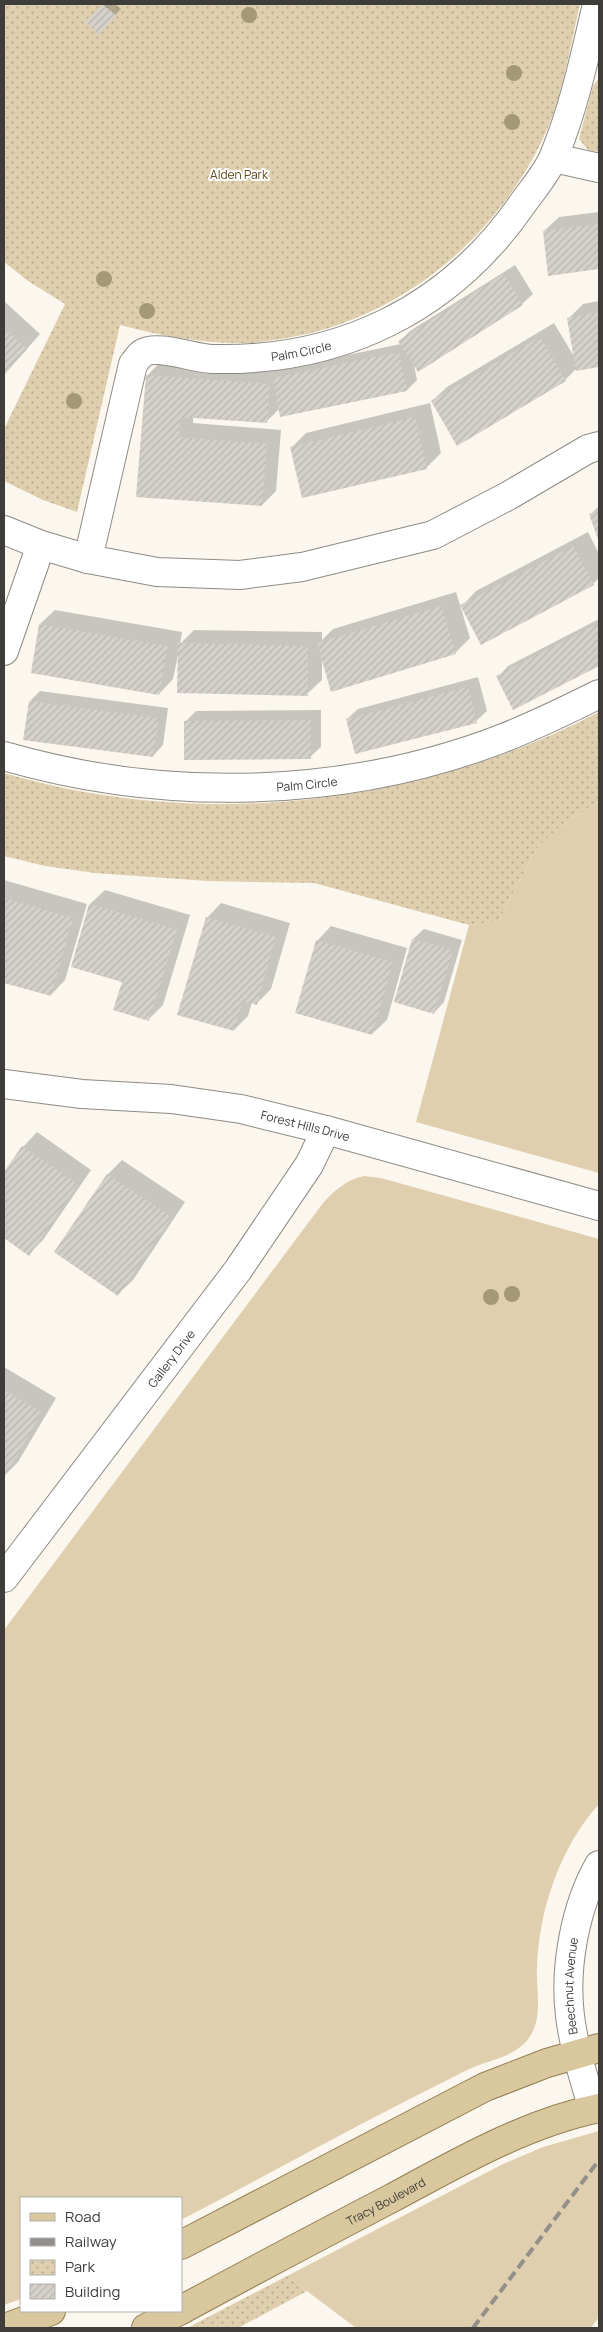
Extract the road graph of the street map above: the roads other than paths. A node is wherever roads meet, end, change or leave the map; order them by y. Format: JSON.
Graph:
{"nodes":[{"id":1,"x":597,"y":4,"type":"edge"},
{"id":2,"x":592,"y":54,"type":"edge"},
{"id":3,"x":554,"y":158,"type":"junction"},
{"id":4,"x":599,"y":168,"type":"edge"},
{"id":5,"x":599,"y":446,"type":"edge"},
{"id":6,"x":4,"y":530,"type":"edge"},
{"id":7,"x":41,"y":545,"type":"junction"},
{"id":8,"x":88,"y":559,"type":"junction"},
{"id":9,"x":4,"y":652,"type":"edge"},
{"id":10,"x":599,"y":694,"type":"edge"},
{"id":11,"x":4,"y":756,"type":"edge"},
{"id":12,"x":4,"y":1084,"type":"edge"},
{"id":13,"x":326,"y":1130,"type":"junction"},
{"id":14,"x":599,"y":1206,"type":"edge"},
{"id":15,"x":4,"y":1578,"type":"edge"},
{"id":16,"x":599,"y":1865,"type":"edge"},
{"id":17,"x":588,"y":2051,"type":"edge"},
{"id":18,"x":596,"y":2108,"type":"edge"},
{"id":19,"x":182,"y":2244,"type":"edge"},
{"id":20,"x":182,"y":2309,"type":"edge"},
{"id":21,"x":48,"y":2312,"type":"edge"},
{"id":22,"x":176,"y":2312,"type":"edge"},
{"id":23,"x":5,"y":2328,"type":"edge"},
{"id":24,"x":146,"y":2328,"type":"edge"}],
"edges":[{"from":1,"to":2,"type":"street"},
{"from":2,"to":3,"type":"street"},
{"from":3,"to":4,"type":"street"},
{"from":3,"to":8,"type":"street","name":"Palm Circle"},
{"from":5,"to":8,"type":"street"},
{"from":6,"to":7,"type":"street"},
{"from":7,"to":8,"type":"street"},
{"from":7,"to":9,"type":"street"},
{"from":10,"to":11,"type":"street","name":"Palm Circle"},
{"from":12,"to":13,"type":"street","name":"Forest Hills Drive"},
{"from":13,"to":14,"type":"street","name":"Forest Hills Drive"},
{"from":13,"to":15,"type":"street","name":"Gallery Drive"},
{"from":16,"to":17,"type":"street","name":"Beechnut Avenue"},
{"from":17,"to":18,"type":"street","name":"Beechnut Avenue"},
{"from":17,"to":19,"type":"main road"},
{"from":18,"to":20,"type":"main road","name":"Tracy Boulevard"},
{"from":21,"to":23,"type":"main road"},
{"from":22,"to":24,"type":"main road","name":"Tracy Boulevard"}]}
